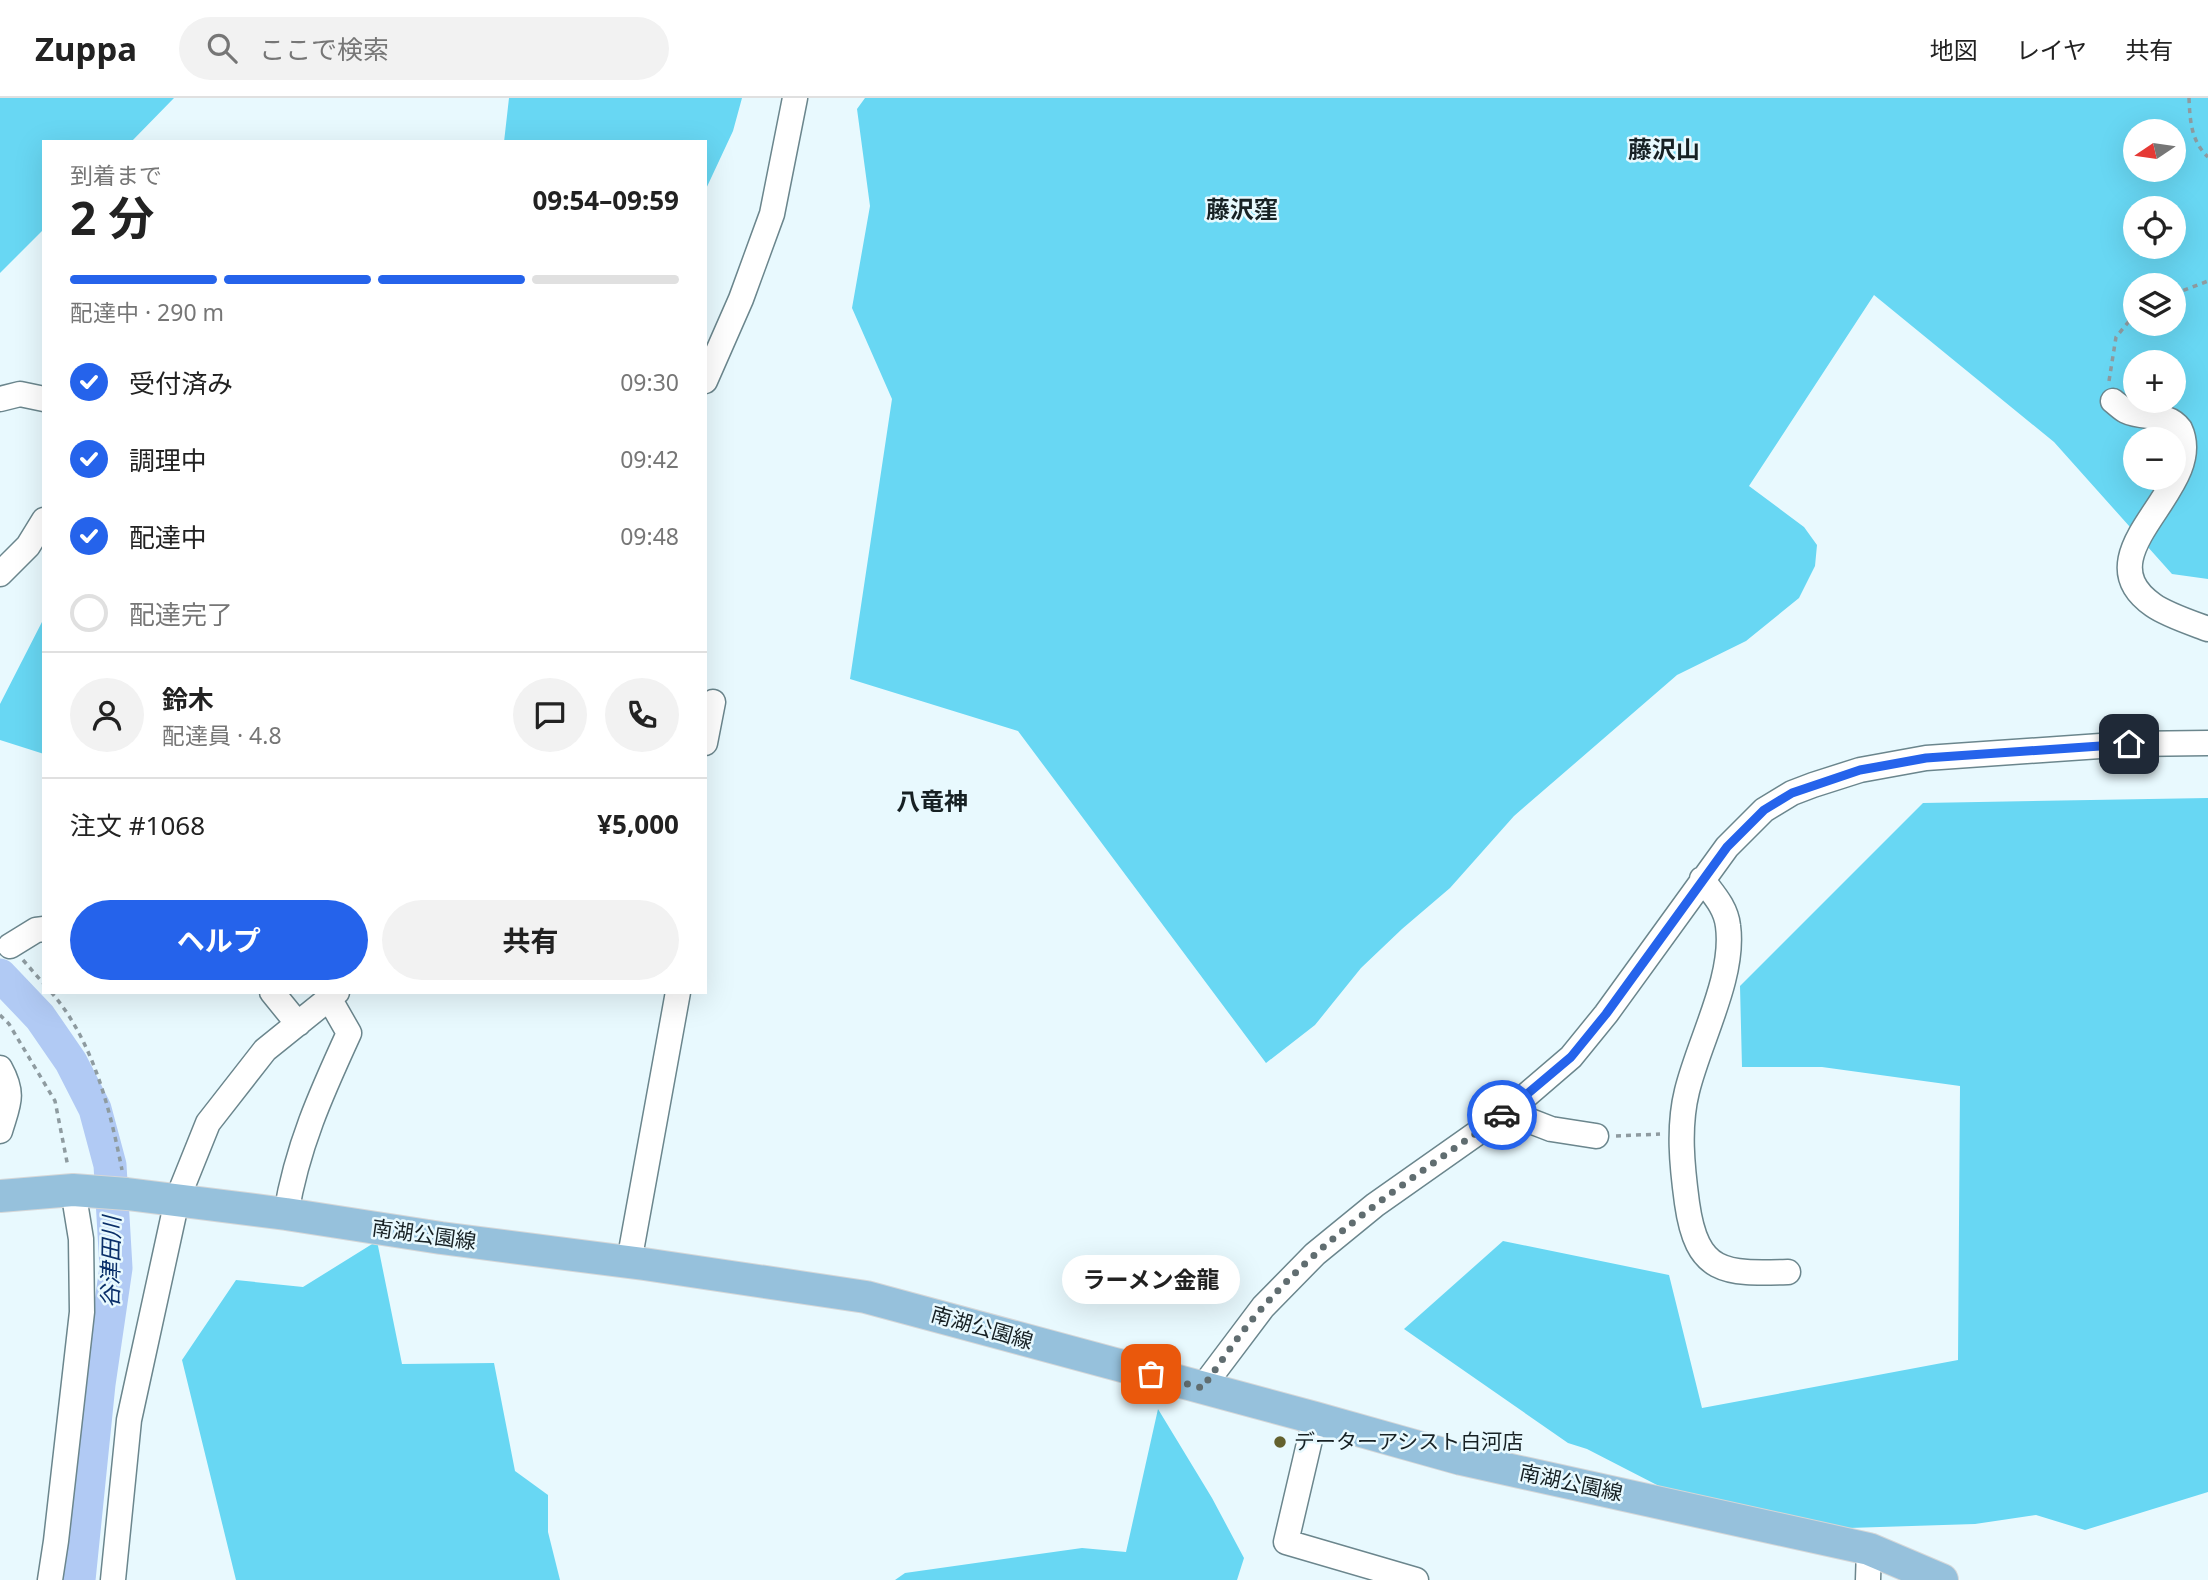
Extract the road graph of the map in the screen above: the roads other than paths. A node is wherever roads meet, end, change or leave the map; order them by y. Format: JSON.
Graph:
{"nodes":[{"id":1,"x":795,"y":98,"type":"edge"},
{"id":2,"x":707,"y":376,"type":"edge"},
{"id":3,"x":0,"y":399,"type":"edge"},
{"id":4,"x":42,"y":399,"type":"edge"},
{"id":5,"x":2113,"y":401,"type":"road end"},
{"id":6,"x":42,"y":523,"type":"edge"},
{"id":7,"x":0,"y":574,"type":"edge"},
{"id":8,"x":2208,"y":629,"type":"edge"},
{"id":9,"x":713,"y":702,"type":"dead end"},
{"id":10,"x":707,"y":733,"type":"edge"},
{"id":11,"x":2208,"y":743,"type":"edge"},
{"id":12,"x":1703,"y":880,"type":"junction"},
{"id":13,"x":42,"y":929,"type":"edge"},
{"id":14,"x":10,"y":946,"type":"dead end"},
{"id":15,"x":274,"y":994,"type":"edge"},
{"id":16,"x":678,"y":994,"type":"edge"},
{"id":17,"x":333,"y":995,"type":"edge"},
{"id":18,"x":298,"y":1024,"type":"junction"},
{"id":19,"x":0,"y":1068,"type":"edge"},
{"id":20,"x":1507,"y":1112,"type":"junction"},
{"id":21,"x":0,"y":1131,"type":"edge"},
{"id":22,"x":1596,"y":1136,"type":"road end"},
{"id":23,"x":72,"y":1190,"type":"junction"},
{"id":24,"x":0,"y":1196,"type":"edge"},
{"id":25,"x":177,"y":1200,"type":"junction"},
{"id":26,"x":286,"y":1214,"type":"junction"},
{"id":27,"x":629,"y":1262,"type":"junction"},
{"id":28,"x":1788,"y":1272,"type":"dead end"},
{"id":29,"x":1202,"y":1388,"type":"junction"},
{"id":30,"x":1315,"y":1418,"type":"junction"},
{"id":31,"x":1869,"y":1549,"type":"junction"},
{"id":32,"x":50,"y":1580,"type":"edge"},
{"id":33,"x":113,"y":1580,"type":"edge"},
{"id":34,"x":1416,"y":1580,"type":"edge"},
{"id":35,"x":1868,"y":1580,"type":"edge"},
{"id":36,"x":1942,"y":1580,"type":"edge"}],
"edges":[{"from":1,"to":2,"type":"street"},
{"from":3,"to":4,"type":"street"},
{"from":5,"to":8,"type":"street"},
{"from":6,"to":7,"type":"street"},
{"from":9,"to":10,"type":"street"},
{"from":11,"to":12,"type":"street"},
{"from":12,"to":20,"type":"street"},
{"from":12,"to":28,"type":"street"},
{"from":13,"to":14,"type":"street"},
{"from":15,"to":18,"type":"street"},
{"from":16,"to":27,"type":"street"},
{"from":17,"to":18,"type":"street"},
{"from":17,"to":26,"type":"street"},
{"from":18,"to":25,"type":"street"},
{"from":19,"to":21,"type":"street"},
{"from":20,"to":22,"type":"street"},
{"from":20,"to":29,"type":"street"},
{"from":23,"to":24,"type":"main road","name":"南湖公園線"},
{"from":23,"to":25,"type":"main road","name":"南湖公園線"},
{"from":23,"to":32,"type":"street"},
{"from":25,"to":26,"type":"main road","name":"南湖公園線"},
{"from":25,"to":33,"type":"street"},
{"from":26,"to":27,"type":"main road","name":"南湖公園線"},
{"from":27,"to":29,"type":"main road","name":"南湖公園線"},
{"from":29,"to":30,"type":"main road","name":"南湖公園線"},
{"from":30,"to":31,"type":"main road","name":"南湖公園線"},
{"from":30,"to":34,"type":"street"},
{"from":31,"to":35,"type":"street"},
{"from":31,"to":36,"type":"main road","name":"南湖公園線"}]}
